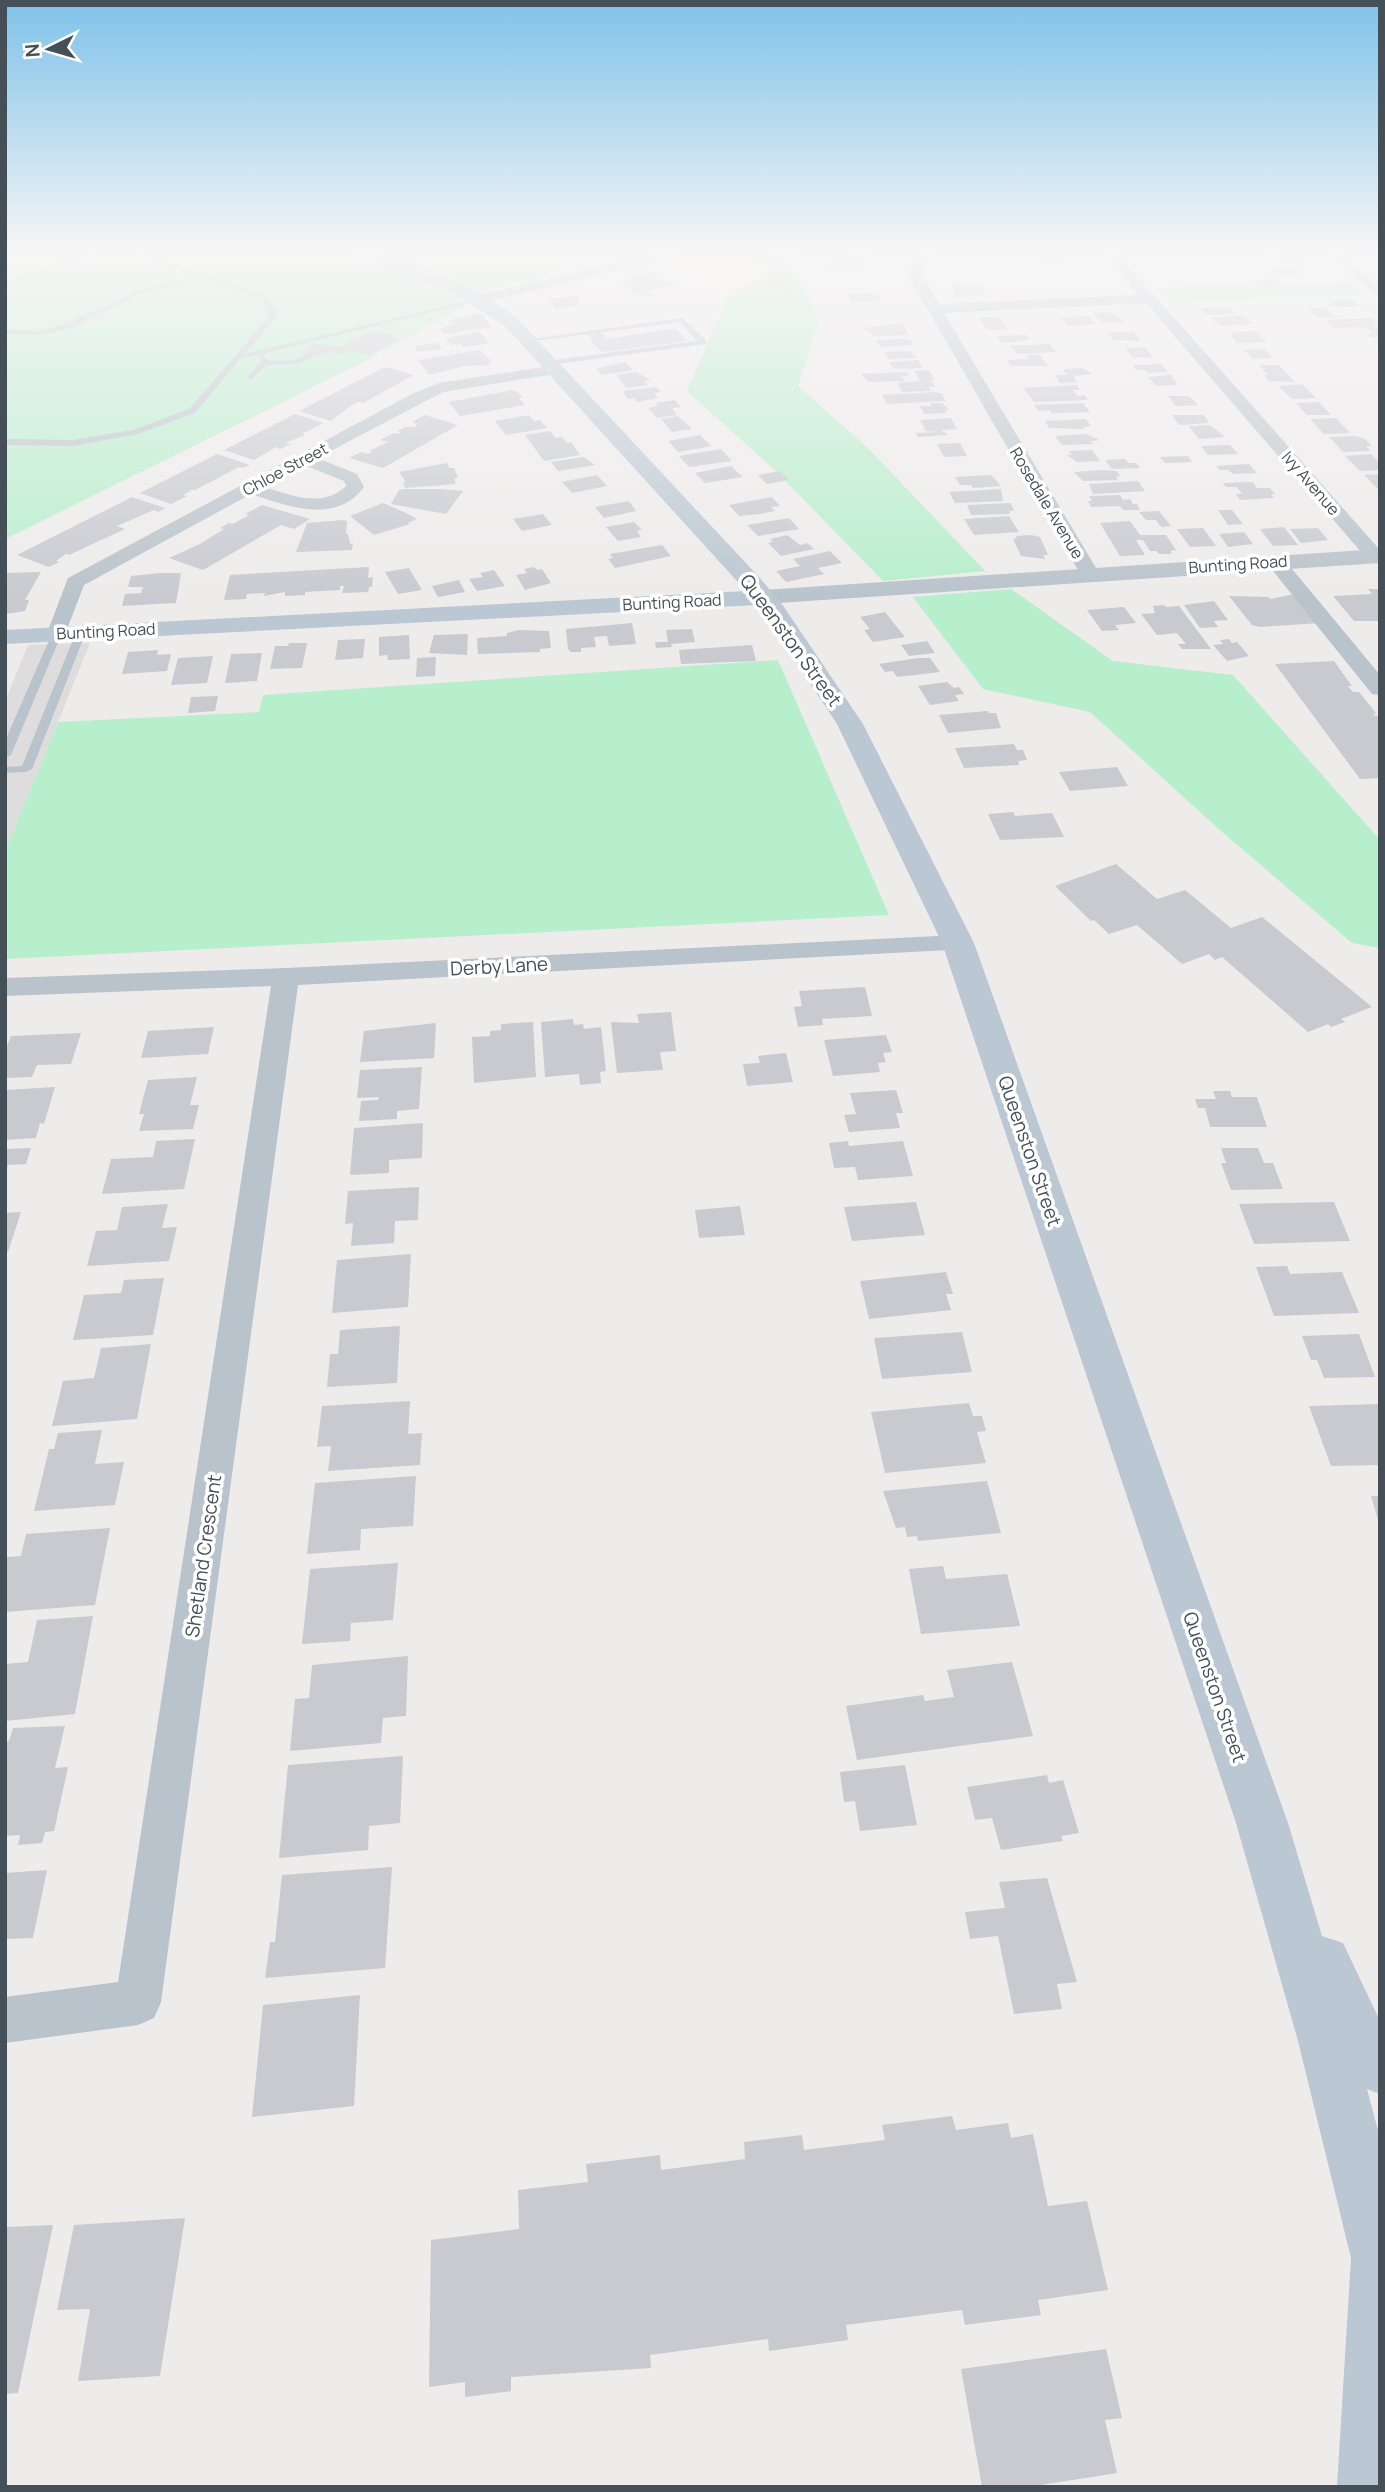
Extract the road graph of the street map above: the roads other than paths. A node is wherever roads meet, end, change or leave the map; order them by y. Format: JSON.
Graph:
{"nodes":[{"id":1,"x":227,"y":368,"type":"edge"},
{"id":2,"x":259,"y":368,"type":"edge"},
{"id":3,"x":546,"y":368,"type":"edge"},
{"id":4,"x":554,"y":368,"type":"edge"},
{"id":5,"x":968,"y":368,"type":"edge"},
{"id":6,"x":1213,"y":368,"type":"edge"},
{"id":7,"x":251,"y":378,"type":"dead end"},
{"id":8,"x":5,"y":442,"type":"edge"},
{"id":9,"x":304,"y":459,"type":"junction"},
{"id":10,"x":250,"y":488,"type":"junction"},
{"id":11,"x":1377,"y":556,"type":"edge"},
{"id":12,"x":1276,"y":562,"type":"junction"},
{"id":13,"x":1089,"y":573,"type":"junction"},
{"id":14,"x":763,"y":597,"type":"junction"},
{"id":15,"x":69,"y":633,"type":"junction"},
{"id":16,"x":5,"y":636,"type":"edge"},
{"id":17,"x":1380,"y":689,"type":"edge"},
{"id":18,"x":5,"y":755,"type":"edge"},
{"id":19,"x":5,"y":769,"type":"edge"},
{"id":20,"x":958,"y":943,"type":"junction"},
{"id":21,"x":286,"y":977,"type":"junction"},
{"id":22,"x":5,"y":986,"type":"edge"},
{"id":23,"x":1262,"y":1823,"type":"junction"},
{"id":24,"x":5,"y":2020,"type":"edge"},
{"id":25,"x":1380,"y":2066,"type":"edge"},
{"id":26,"x":1380,"y":2255,"type":"edge"},
{"id":27,"x":1380,"y":2262,"type":"edge"},
{"id":28,"x":1370,"y":2487,"type":"edge"}],
"edges":[{"from":1,"to":8,"type":"lane"},
{"from":2,"to":7,"type":"lane"},
{"from":3,"to":9,"type":"street","name":"Chloe Street"},
{"from":4,"to":14,"type":"main road","name":"Queenston Street"},
{"from":5,"to":13,"type":"street","name":"Rosedale Avenue"},
{"from":6,"to":11,"type":"street","name":"Ivy Avenue"},
{"from":9,"to":10,"type":"street","name":"Chloe Street"},
{"from":9,"to":10,"type":"street"},
{"from":10,"to":15,"type":"street","name":"Chloe Street"},
{"from":11,"to":12,"type":"street","name":"Bunting Road"},
{"from":12,"to":13,"type":"street","name":"Bunting Road"},
{"from":12,"to":17,"type":"street"},
{"from":13,"to":14,"type":"street","name":"Bunting Road"},
{"from":14,"to":15,"type":"main road","name":"Bunting Road"},
{"from":14,"to":20,"type":"main road","name":"Queenston Street"},
{"from":15,"to":16,"type":"main road","name":"Bunting Road"},
{"from":15,"to":18,"type":"lane"},
{"from":15,"to":19,"type":"lane"},
{"from":20,"to":21,"type":"street","name":"Derby Lane"},
{"from":20,"to":23,"type":"main road","name":"Queenston Street"},
{"from":21,"to":22,"type":"street","name":"Derby Lane"},
{"from":21,"to":24,"type":"street","name":"Shetland Crescent"},
{"from":23,"to":25,"type":"main road"},
{"from":23,"to":26,"type":"main road","name":"Queenston Street"},
{"from":27,"to":28,"type":"main road"}]}
